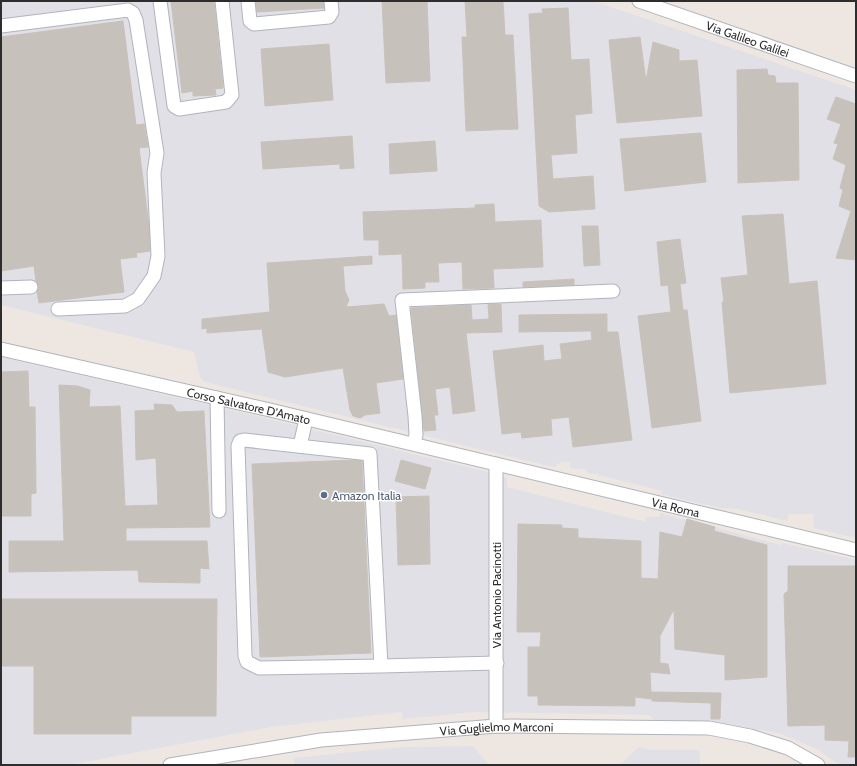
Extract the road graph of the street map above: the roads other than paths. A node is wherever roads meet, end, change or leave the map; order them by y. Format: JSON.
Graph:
{"nodes":[{"id":1,"x":160,"y":1,"type":"edge"},
{"id":2,"x":222,"y":1,"type":"edge"},
{"id":3,"x":248,"y":1,"type":"edge"},
{"id":4,"x":331,"y":1,"type":"edge"},
{"id":5,"x":639,"y":1,"type":"edge"},
{"id":6,"x":1,"y":26,"type":"edge"},
{"id":7,"x":856,"y":76,"type":"edge"},
{"id":8,"x":31,"y":286,"type":"dead end"},
{"id":9,"x":1,"y":288,"type":"edge"},
{"id":10,"x":613,"y":291,"type":"dead end"},
{"id":11,"x":58,"y":309,"type":"dead end"},
{"id":12,"x":1,"y":348,"type":"edge"},
{"id":13,"x":217,"y":398,"type":"junction"},
{"id":14,"x":306,"y":419,"type":"junction"},
{"id":15,"x":369,"y":433,"type":"junction"},
{"id":16,"x":414,"y":444,"type":"junction"},
{"id":17,"x":300,"y":446,"type":"junction"},
{"id":18,"x":366,"y":454,"type":"junction"},
{"id":19,"x":496,"y":464,"type":"junction"},
{"id":20,"x":219,"y":511,"type":"dead end"},
{"id":21,"x":856,"y":550,"type":"edge"},
{"id":22,"x":497,"y":663,"type":"junction"},
{"id":23,"x":381,"y":666,"type":"junction"},
{"id":24,"x":496,"y":726,"type":"junction"},
{"id":25,"x":170,"y":765,"type":"edge"},
{"id":26,"x":818,"y":765,"type":"edge"}],
"edges":[{"from":1,"to":2,"type":"street"},
{"from":3,"to":4,"type":"street"},
{"from":5,"to":7,"type":"street","name":"Via Galileo Galilei"},
{"from":6,"to":11,"type":"street"},
{"from":8,"to":9,"type":"street"},
{"from":10,"to":16,"type":"street"},
{"from":12,"to":13,"type":"street","name":"Corso Salvatore D'Amato"},
{"from":13,"to":14,"type":"street","name":"Corso Salvatore D'Amato"},
{"from":13,"to":20,"type":"street"},
{"from":14,"to":15,"type":"street","name":"Corso Salvatore D'Amato"},
{"from":14,"to":17,"type":"street"},
{"from":15,"to":16,"type":"street","name":"Corso Salvatore D'Amato"},
{"from":15,"to":18,"type":"street"},
{"from":16,"to":19,"type":"street","name":"Corso Salvatore D'Amato"},
{"from":17,"to":18,"type":"street"},
{"from":17,"to":23,"type":"street"},
{"from":18,"to":23,"type":"street"},
{"from":19,"to":21,"type":"street","name":"Via Roma"},
{"from":19,"to":22,"type":"street","name":"Via Antonio Pacinotti"},
{"from":22,"to":23,"type":"street"},
{"from":22,"to":24,"type":"street","name":"Via Antonio Pacinotti"},
{"from":24,"to":25,"type":"street","name":"Via Guglielmo Marconi"},
{"from":24,"to":26,"type":"street","name":"Via Guglielmo Marconi"}]}
